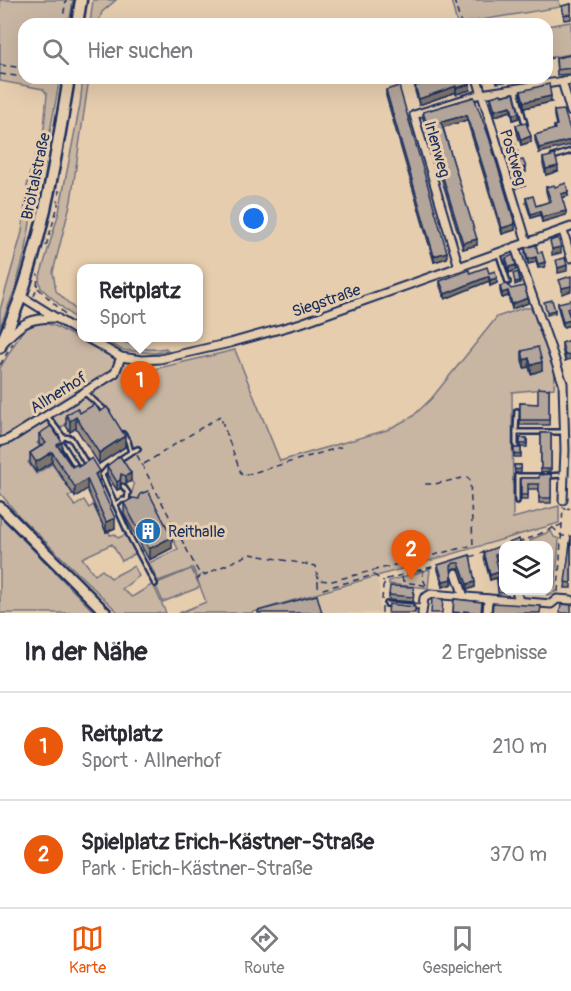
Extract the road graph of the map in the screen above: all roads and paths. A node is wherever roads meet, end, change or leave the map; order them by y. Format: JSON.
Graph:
{"nodes":[{"id":1,"x":66,"y":0,"type":"edge"},
{"id":2,"x":81,"y":0,"type":"edge"},
{"id":3,"x":454,"y":0,"type":"edge"},
{"id":4,"x":63,"y":18,"type":"edge"},
{"id":5,"x":78,"y":18,"type":"edge"},
{"id":6,"x":459,"y":18,"type":"edge"},
{"id":7,"x":571,"y":55,"type":"edge"},
{"id":8,"x":553,"y":58,"type":"edge"},
{"id":9,"x":0,"y":65,"type":"edge"},
{"id":10,"x":18,"y":67,"type":"edge"},
{"id":11,"x":0,"y":74,"type":"edge"},
{"id":12,"x":18,"y":76,"type":"edge"},
{"id":13,"x":571,"y":80,"type":"edge"},
{"id":14,"x":562,"y":81,"type":"junction"},
{"id":15,"x":553,"y":83,"type":"edge"},
{"id":16,"x":65,"y":84,"type":"edge"},
{"id":17,"x":478,"y":84,"type":"edge"},
{"id":18,"x":544,"y":84,"type":"edge"},
{"id":19,"x":515,"y":89,"type":"junction"},
{"id":20,"x":481,"y":94,"type":"junction"},
{"id":21,"x":571,"y":112,"type":"edge"},
{"id":22,"x":525,"y":125,"type":"edge"},
{"id":23,"x":571,"y":151,"type":"edge"},
{"id":24,"x":547,"y":159,"type":"edge"},
{"id":25,"x":571,"y":227,"type":"edge"},
{"id":26,"x":563,"y":231,"type":"junction"},
{"id":27,"x":527,"y":243,"type":"junction"},
{"id":28,"x":515,"y":247,"type":"junction"},
{"id":29,"x":498,"y":253,"type":"junction"},
{"id":30,"x":571,"y":258,"type":"edge"},
{"id":31,"x":459,"y":267,"type":"junction"},
{"id":32,"x":508,"y":282,"type":"edge"},
{"id":33,"x":37,"y":288,"type":"dead end"},
{"id":34,"x":21,"y":296,"type":"junction"},
{"id":35,"x":66,"y":315,"type":"dead end"},
{"id":36,"x":57,"y":318,"type":"junction"},
{"id":37,"x":77,"y":331,"type":"edge"},
{"id":38,"x":94,"y":342,"type":"edge"},
{"id":39,"x":0,"y":347,"type":"edge"},
{"id":40,"x":121,"y":357,"type":"junction"},
{"id":41,"x":567,"y":382,"type":"edge"},
{"id":42,"x":84,"y":391,"type":"junction"},
{"id":43,"x":517,"y":411,"type":"edge"},
{"id":44,"x":46,"y":415,"type":"junction"},
{"id":45,"x":111,"y":416,"type":"edge"},
{"id":46,"x":567,"y":427,"type":"edge"},
{"id":47,"x":516,"y":432,"type":"junction"},
{"id":48,"x":123,"y":433,"type":"edge"},
{"id":49,"x":63,"y":437,"type":"junction"},
{"id":50,"x":0,"y":442,"type":"edge"},
{"id":51,"x":341,"y":447,"type":"dead end"},
{"id":52,"x":516,"y":448,"type":"edge"},
{"id":53,"x":568,"y":449,"type":"edge"},
{"id":54,"x":135,"y":451,"type":"junction"},
{"id":55,"x":115,"y":463,"type":"edge"},
{"id":56,"x":142,"y":465,"type":"junction"},
{"id":57,"x":110,"y":467,"type":"edge"},
{"id":58,"x":564,"y":476,"type":"junction"},
{"id":59,"x":421,"y":484,"type":"dead end"},
{"id":60,"x":123,"y":486,"type":"dead end"},
{"id":61,"x":127,"y":500,"type":"junction"},
{"id":62,"x":563,"y":500,"type":"joint"},
{"id":63,"x":517,"y":501,"type":"dead end"},
{"id":64,"x":115,"y":504,"type":"junction"},
{"id":65,"x":135,"y":505,"type":"edge"},
{"id":66,"x":0,"y":507,"type":"edge"},
{"id":67,"x":571,"y":508,"type":"edge"},
{"id":68,"x":563,"y":510,"type":"junction"},
{"id":69,"x":563,"y":524,"type":"junction"},
{"id":70,"x":552,"y":527,"type":"junction"},
{"id":71,"x":562,"y":536,"type":"junction"},
{"id":72,"x":571,"y":536,"type":"edge"},
{"id":73,"x":521,"y":541,"type":"edge"},
{"id":74,"x":492,"y":550,"type":"edge"},
{"id":75,"x":470,"y":556,"type":"edge"},
{"id":76,"x":447,"y":563,"type":"edge"},
{"id":77,"x":424,"y":570,"type":"junction"},
{"id":78,"x":456,"y":573,"type":"dead end"},
{"id":79,"x":201,"y":574,"type":"junction"},
{"id":80,"x":401,"y":576,"type":"junction"},
{"id":81,"x":197,"y":580,"type":"dead end"},
{"id":82,"x":318,"y":580,"type":"junction"},
{"id":83,"x":384,"y":582,"type":"junction"},
{"id":84,"x":155,"y":584,"type":"dead end"},
{"id":85,"x":426,"y":586,"type":"junction"},
{"id":86,"x":427,"y":595,"type":"junction"},
{"id":87,"x":517,"y":595,"type":"edge"},
{"id":88,"x":464,"y":597,"type":"junction"},
{"id":89,"x":488,"y":599,"type":"junction"},
{"id":90,"x":557,"y":599,"type":"junction"},
{"id":91,"x":571,"y":600,"type":"edge"},
{"id":92,"x":519,"y":601,"type":"junction"},
{"id":93,"x":387,"y":604,"type":"edge"},
{"id":94,"x":550,"y":604,"type":"junction"},
{"id":95,"x":422,"y":610,"type":"edge"},
{"id":96,"x":106,"y":613,"type":"edge"},
{"id":97,"x":382,"y":613,"type":"edge"},
{"id":98,"x":487,"y":613,"type":"edge"},
{"id":99,"x":550,"y":613,"type":"edge"}],
"edges":[{"from":1,"to":4,"type":"path"},
{"from":2,"to":5,"type":"main road"},
{"from":3,"to":6,"type":"path"},
{"from":7,"to":8,"type":"path"},
{"from":9,"to":10,"type":"path"},
{"from":11,"to":12,"type":"path"},
{"from":13,"to":14,"type":"street","name":"Irlenweg"},
{"from":14,"to":15,"type":"street","name":"Irlenweg"},
{"from":14,"to":21,"type":"street"},
{"from":16,"to":34,"type":"main road","name":"Bröltalstraße"},
{"from":17,"to":20,"type":"street","name":"Postweg"},
{"from":18,"to":19,"type":"street","name":"Irlenweg"},
{"from":19,"to":20,"type":"street","name":"Irlenweg"},
{"from":19,"to":22,"type":"lane"},
{"from":20,"to":27,"type":"street","name":"Postweg"},
{"from":20,"to":31,"type":"street","name":"Irlenweg"},
{"from":23,"to":24,"type":"lane"},
{"from":25,"to":26,"type":"street","name":"Siegstraße"},
{"from":26,"to":27,"type":"street","name":"Siegstraße"},
{"from":26,"to":30,"type":"street"},
{"from":27,"to":28,"type":"street","name":"Siegstraße"},
{"from":28,"to":29,"type":"street","name":"Siegstraße"},
{"from":28,"to":41,"type":"street"},
{"from":29,"to":31,"type":"street","name":"Siegstraße"},
{"from":29,"to":32,"type":"lane"},
{"from":31,"to":40,"type":"street","name":"Siegstraße"},
{"from":33,"to":35,"type":"path"},
{"from":34,"to":36,"type":"street"},
{"from":34,"to":39,"type":"main road","name":"Bröltalstraße"},
{"from":36,"to":37,"type":"street"},
{"from":36,"to":39,"type":"street"},
{"from":38,"to":40,"type":"street","name":"Siegstraße"},
{"from":40,"to":42,"type":"street","name":"Allnerhof"},
{"from":41,"to":46,"type":"street"},
{"from":42,"to":44,"type":"street","name":"Allnerhof"},
{"from":42,"to":45,"type":"lane"},
{"from":43,"to":47,"type":"lane"},
{"from":44,"to":49,"type":"lane"},
{"from":44,"to":50,"type":"street","name":"Allnerhof"},
{"from":46,"to":47,"type":"lane"},
{"from":46,"to":53,"type":"street"},
{"from":47,"to":52,"type":"lane"},
{"from":48,"to":54,"type":"lane"},
{"from":49,"to":49,"type":"lane"},
{"from":51,"to":56,"type":"path"},
{"from":53,"to":58,"type":"street"},
{"from":54,"to":55,"type":"lane"},
{"from":54,"to":56,"type":"path"},
{"from":56,"to":79,"type":"path"},
{"from":57,"to":64,"type":"lane"},
{"from":58,"to":62,"type":"street"},
{"from":58,"to":63,"type":"lane"},
{"from":59,"to":82,"type":"path"},
{"from":60,"to":61,"type":"lane"},
{"from":61,"to":64,"type":"lane"},
{"from":61,"to":65,"type":"lane"},
{"from":62,"to":68,"type":"path"},
{"from":64,"to":84,"type":"lane"},
{"from":66,"to":96,"type":"street"},
{"from":67,"to":68,"type":"path"},
{"from":68,"to":69,"type":"path"},
{"from":69,"to":70,"type":"path"},
{"from":69,"to":71,"type":"path"},
{"from":70,"to":71,"type":"path"},
{"from":70,"to":73,"type":"path"},
{"from":71,"to":72,"type":"path"},
{"from":71,"to":90,"type":"path"},
{"from":74,"to":75,"type":"path"},
{"from":76,"to":77,"type":"path"},
{"from":77,"to":80,"type":"path"},
{"from":77,"to":85,"type":"path"},
{"from":78,"to":88,"type":"street"},
{"from":79,"to":81,"type":"path"},
{"from":79,"to":82,"type":"path"},
{"from":80,"to":83,"type":"path"},
{"from":80,"to":85,"type":"path"},
{"from":82,"to":83,"type":"path"},
{"from":83,"to":97,"type":"path"},
{"from":85,"to":86,"type":"path"},
{"from":86,"to":88,"type":"street"},
{"from":86,"to":95,"type":"street"},
{"from":87,"to":92,"type":"street"},
{"from":88,"to":89,"type":"street"},
{"from":89,"to":92,"type":"street"},
{"from":89,"to":98,"type":"street"},
{"from":90,"to":91,"type":"street"},
{"from":90,"to":94,"type":"street"},
{"from":92,"to":94,"type":"street"},
{"from":93,"to":95,"type":"lane"},
{"from":94,"to":99,"type":"street"}]}
